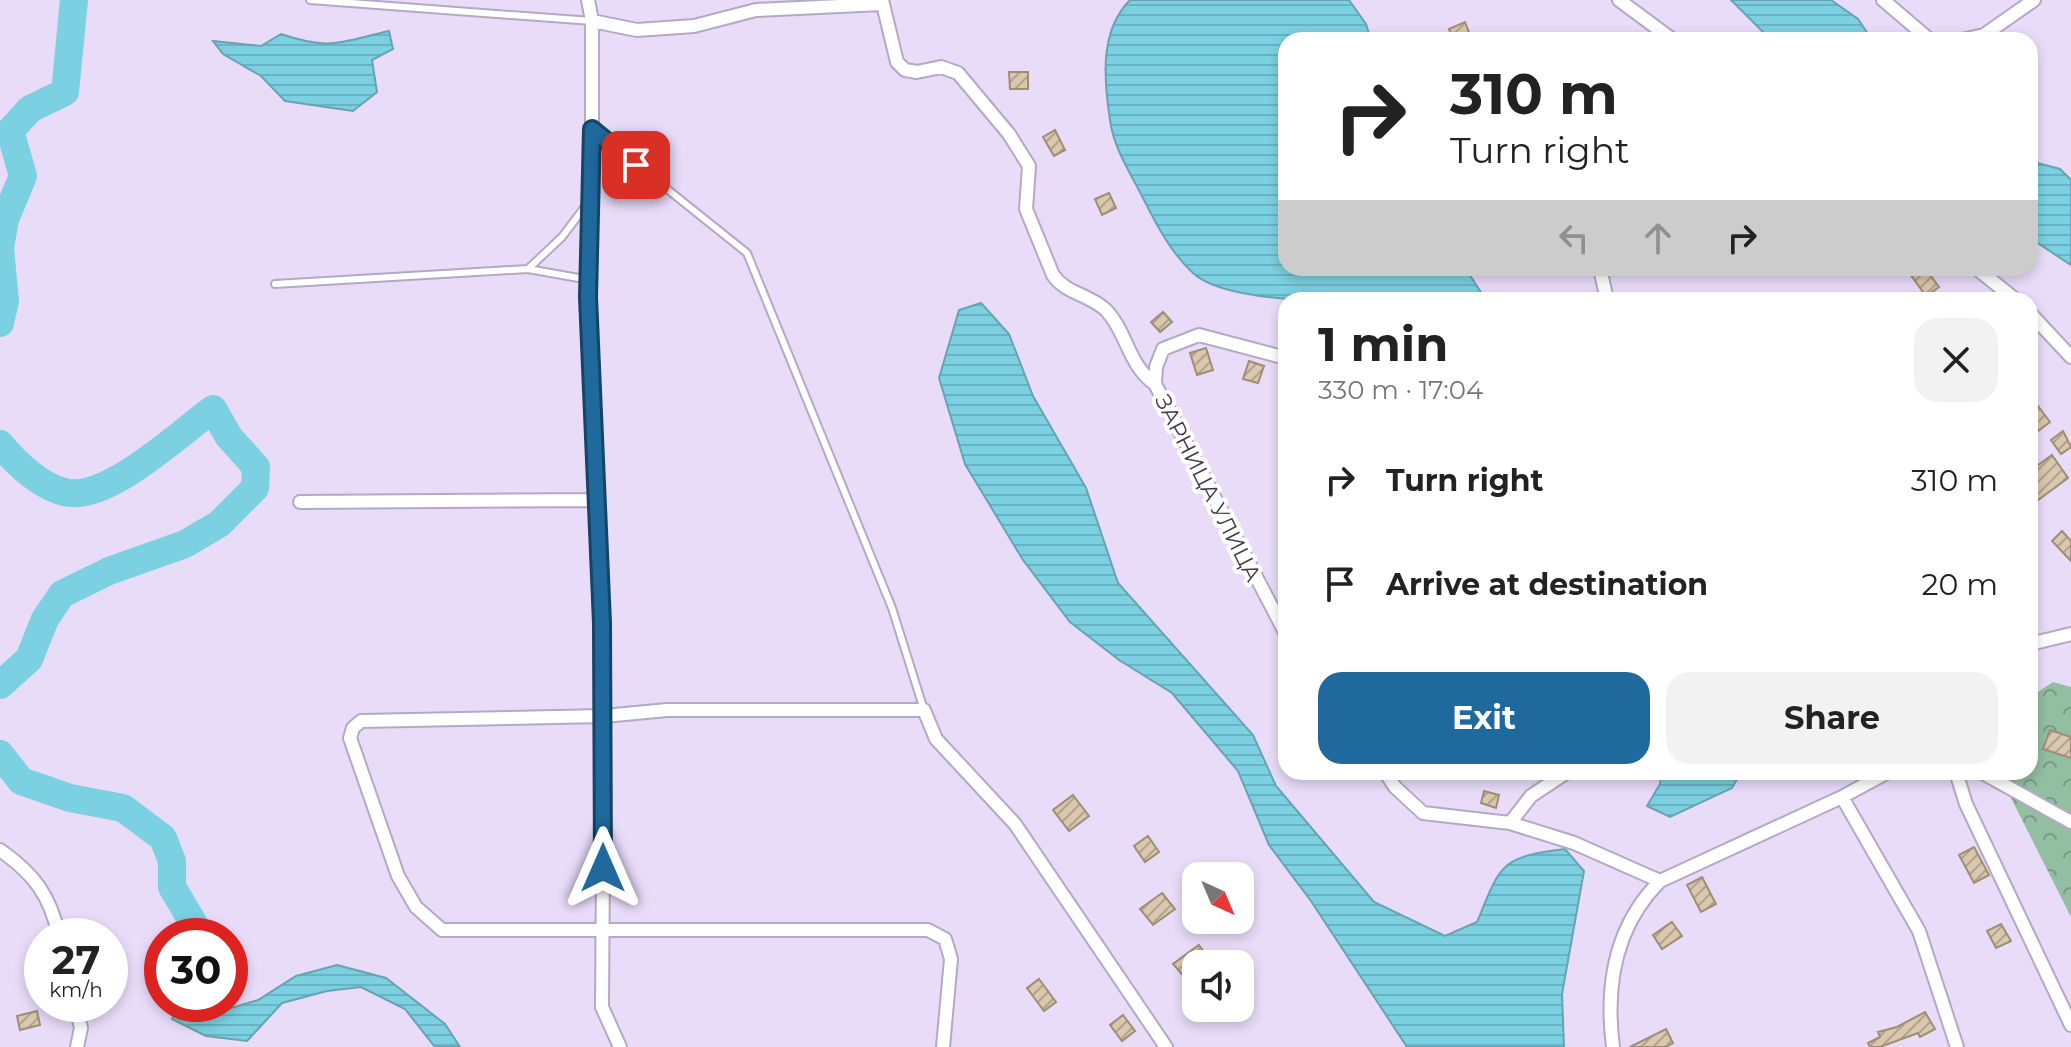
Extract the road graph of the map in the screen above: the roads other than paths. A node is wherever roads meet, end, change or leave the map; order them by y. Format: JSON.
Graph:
{"nodes":[{"id":1,"x":310,"y":0,"type":"edge"},
{"id":2,"x":588,"y":0,"type":"edge"},
{"id":3,"x":1619,"y":0,"type":"edge"},
{"id":4,"x":1883,"y":0,"type":"edge"},
{"id":5,"x":2034,"y":0,"type":"edge"},
{"id":6,"x":882,"y":2,"type":"edge"},
{"id":7,"x":592,"y":21,"type":"junction"},
{"id":8,"x":1662,"y":32,"type":"edge"},
{"id":9,"x":1921,"y":32,"type":"edge"},
{"id":10,"x":1988,"y":32,"type":"edge"},
{"id":11,"x":592,"y":129,"type":"junction"},
{"id":12,"x":592,"y":198,"type":"junction"},
{"id":13,"x":528,"y":269,"type":"junction"},
{"id":14,"x":1986,"y":276,"type":"edge"},
{"id":15,"x":590,"y":280,"type":"junction"},
{"id":16,"x":275,"y":284,"type":"dead end"},
{"id":17,"x":2006,"y":292,"type":"edge"},
{"id":18,"x":2038,"y":322,"type":"edge"},
{"id":19,"x":1278,"y":356,"type":"edge"},
{"id":20,"x":2071,"y":357,"type":"edge"},
{"id":21,"x":1155,"y":384,"type":"junction"},
{"id":22,"x":595,"y":500,"type":"junction"},
{"id":23,"x":300,"y":502,"type":"dead end"},
{"id":24,"x":1278,"y":612,"type":"edge"},
{"id":25,"x":2071,"y":634,"type":"edge"},
{"id":26,"x":2038,"y":642,"type":"edge"},
{"id":27,"x":924,"y":710,"type":"junction"},
{"id":28,"x":604,"y":716,"type":"junction"},
{"id":29,"x":1390,"y":780,"type":"edge"},
{"id":30,"x":1555,"y":780,"type":"edge"},
{"id":31,"x":1873,"y":780,"type":"edge"},
{"id":32,"x":1958,"y":780,"type":"edge"},
{"id":33,"x":1995,"y":780,"type":"edge"},
{"id":34,"x":1842,"y":797,"type":"junction"},
{"id":35,"x":2071,"y":822,"type":"edge"},
{"id":36,"x":1510,"y":823,"type":"junction"},
{"id":37,"x":0,"y":850,"type":"edge"},
{"id":38,"x":1660,"y":881,"type":"junction"},
{"id":39,"x":55,"y":918,"type":"edge"},
{"id":40,"x":602,"y":929,"type":"junction"},
{"id":41,"x":80,"y":1022,"type":"edge"},
{"id":42,"x":2071,"y":1025,"type":"edge"},
{"id":43,"x":77,"y":1047,"type":"edge"},
{"id":44,"x":620,"y":1047,"type":"edge"},
{"id":45,"x":943,"y":1047,"type":"edge"},
{"id":46,"x":1166,"y":1047,"type":"edge"},
{"id":47,"x":1613,"y":1047,"type":"edge"},
{"id":48,"x":1957,"y":1047,"type":"edge"}],
"edges":[{"from":1,"to":7,"type":"lane"},
{"from":2,"to":7,"type":"street"},
{"from":3,"to":8,"type":"street"},
{"from":4,"to":9,"type":"street"},
{"from":5,"to":10,"type":"street"},
{"from":6,"to":7,"type":"street"},
{"from":6,"to":21,"type":"street","name":"ЗАРНИЦА УЛИЦА"},
{"from":7,"to":11,"type":"street"},
{"from":11,"to":12,"type":"street"},
{"from":11,"to":27,"type":"lane"},
{"from":12,"to":13,"type":"lane"},
{"from":12,"to":15,"type":"street"},
{"from":13,"to":15,"type":"lane"},
{"from":13,"to":16,"type":"lane"},
{"from":14,"to":17,"type":"street"},
{"from":15,"to":22,"type":"street"},
{"from":18,"to":20,"type":"street"},
{"from":19,"to":21,"type":"street"},
{"from":21,"to":24,"type":"street","name":"ЗАРНИЦА УЛИЦА"},
{"from":22,"to":23,"type":"street"},
{"from":22,"to":28,"type":"street"},
{"from":25,"to":26,"type":"street"},
{"from":27,"to":28,"type":"street"},
{"from":27,"to":46,"type":"street"},
{"from":28,"to":40,"type":"street"},
{"from":28,"to":40,"type":"street"},
{"from":29,"to":36,"type":"street"},
{"from":30,"to":36,"type":"street"},
{"from":31,"to":34,"type":"street"},
{"from":32,"to":42,"type":"street"},
{"from":33,"to":35,"type":"street"},
{"from":34,"to":38,"type":"street"},
{"from":34,"to":48,"type":"street"},
{"from":36,"to":38,"type":"street"},
{"from":37,"to":39,"type":"street"},
{"from":38,"to":47,"type":"street"},
{"from":40,"to":44,"type":"street"},
{"from":40,"to":45,"type":"street"},
{"from":41,"to":43,"type":"street"}]}
